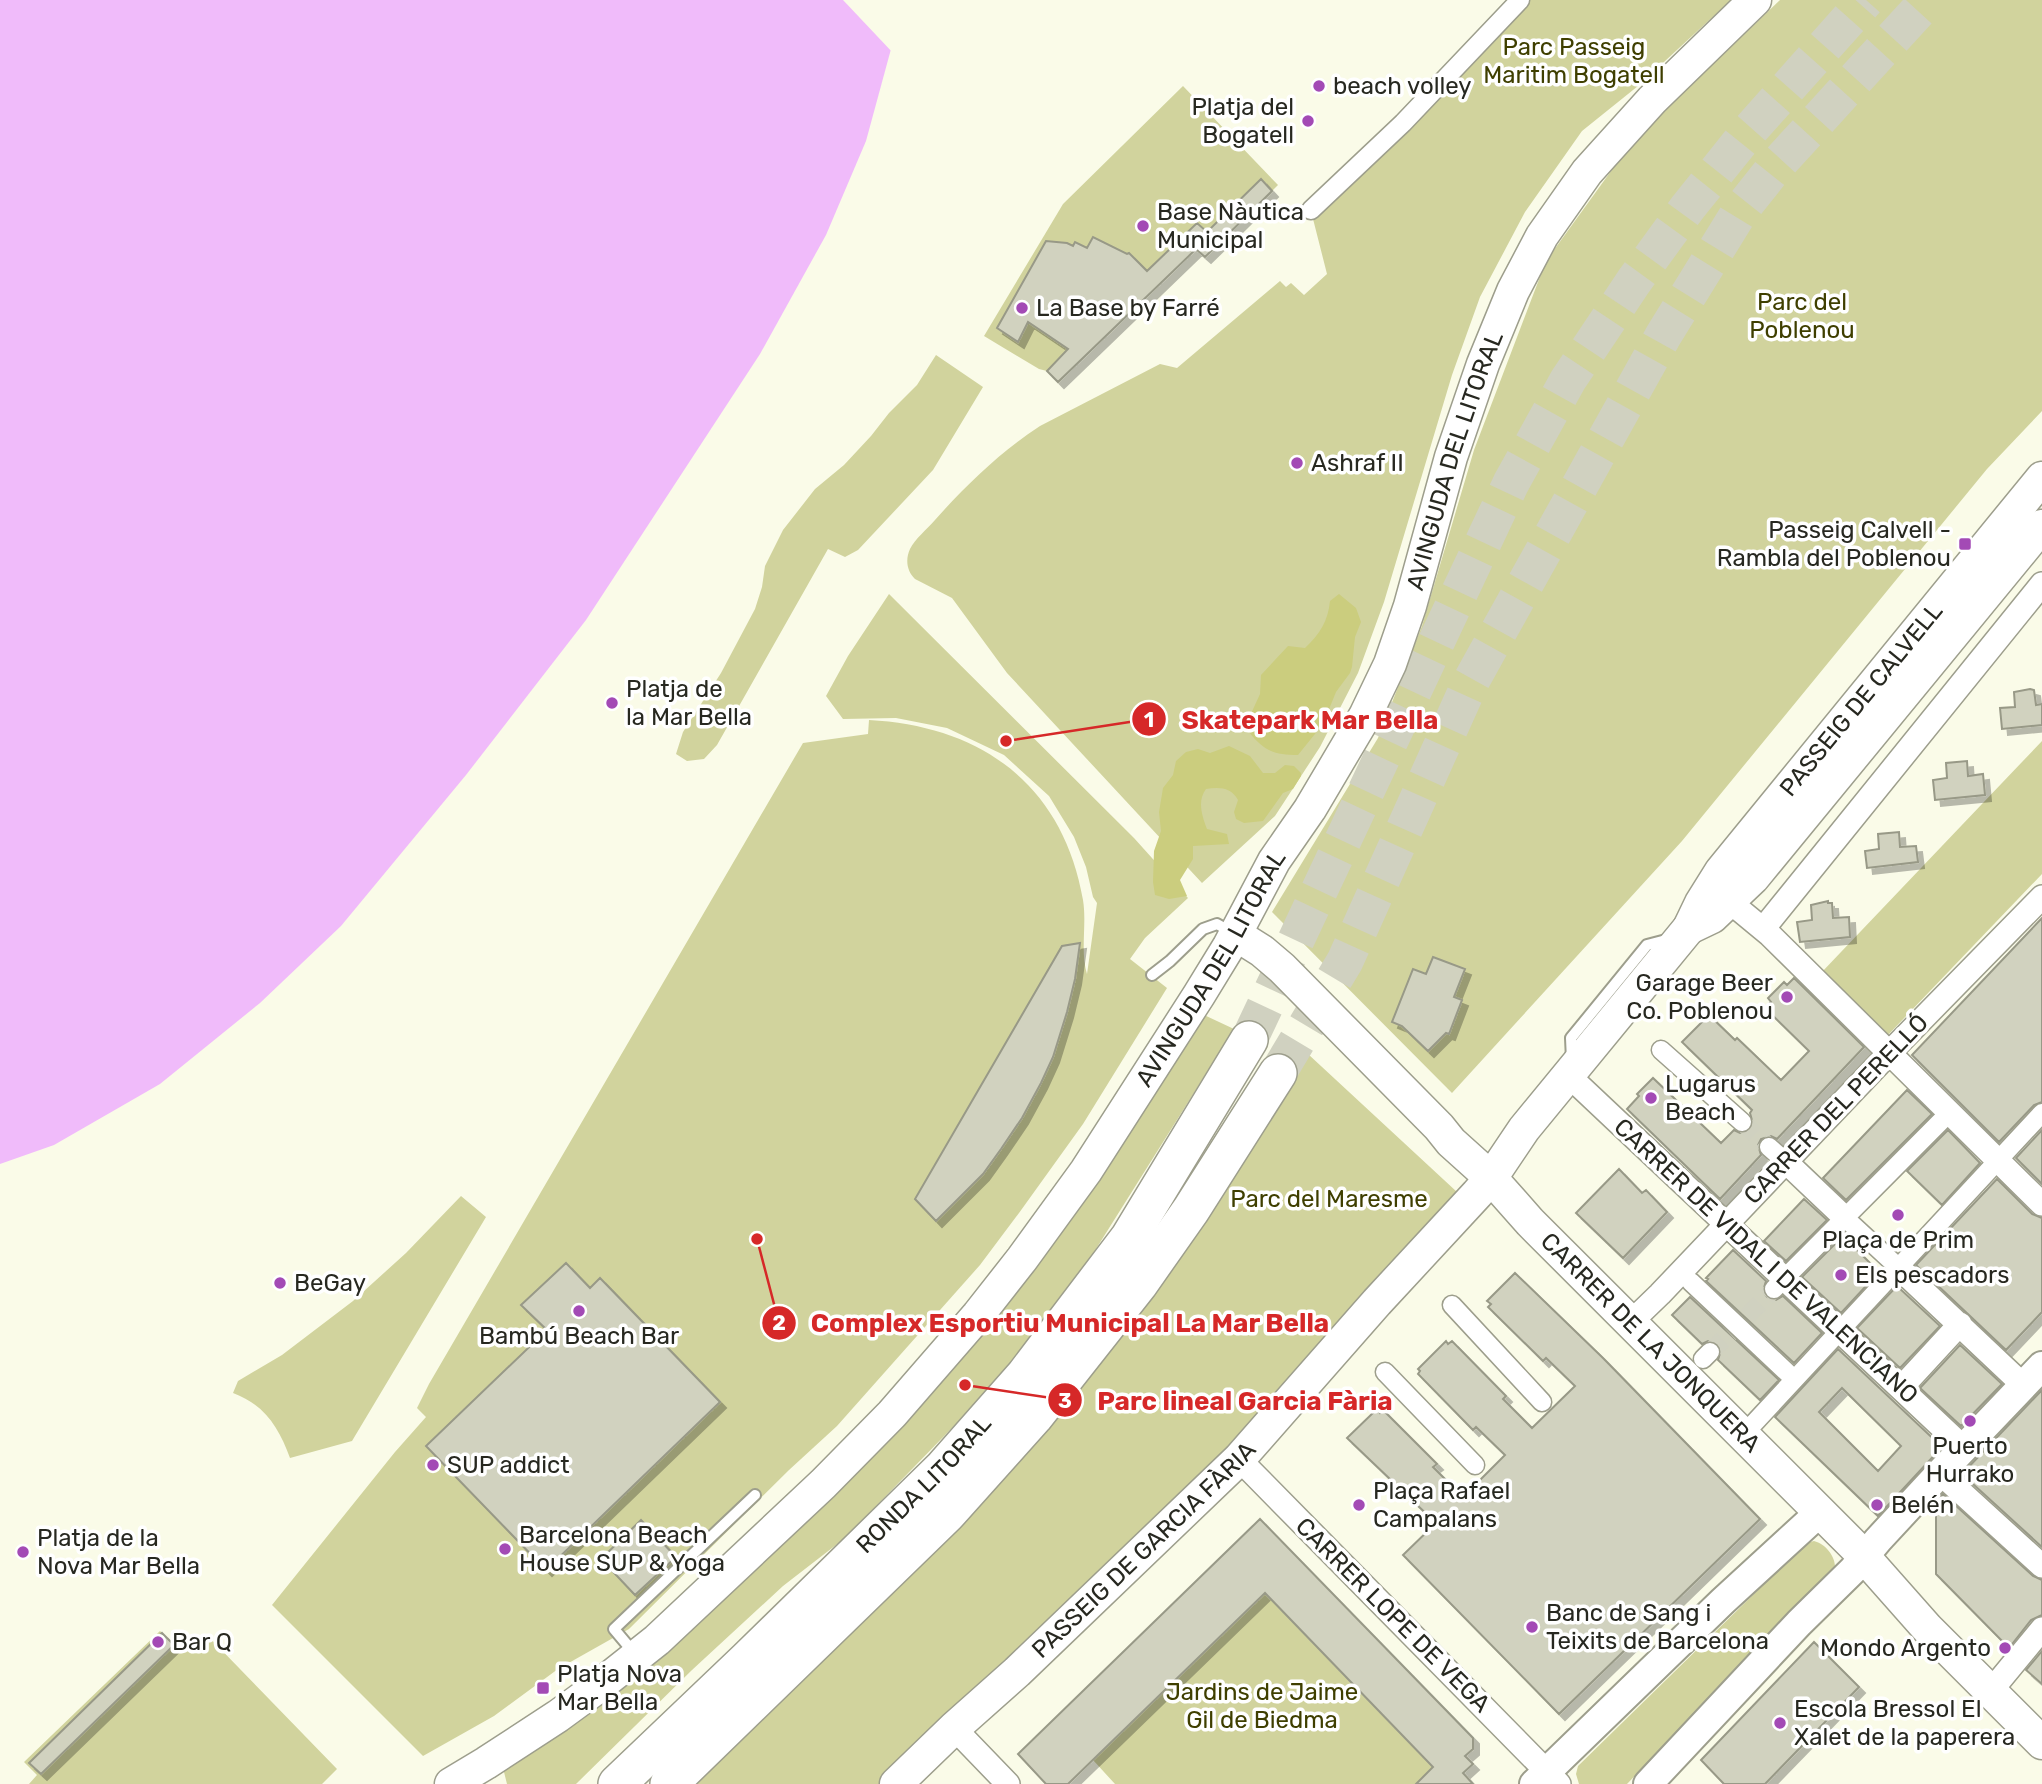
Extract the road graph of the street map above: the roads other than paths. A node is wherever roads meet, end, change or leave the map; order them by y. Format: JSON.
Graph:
{"nodes":[{"id":1,"x":1520,"y":0,"type":"edge"},
{"id":2,"x":1755,"y":0,"type":"edge"},
{"id":3,"x":1311,"y":211,"type":"dead end"},
{"id":4,"x":2042,"y":478,"type":"edge"},
{"id":5,"x":2037,"y":538,"type":"edge"},
{"id":6,"x":2042,"y":584,"type":"edge"},
{"id":7,"x":2042,"y":897,"type":"edge"},
{"id":8,"x":1730,"y":902,"type":"junction"},
{"id":9,"x":2033,"y":921,"type":"edge"},
{"id":10,"x":1763,"y":929,"type":"junction"},
{"id":11,"x":1686,"y":932,"type":"junction"},
{"id":12,"x":1235,"y":934,"type":"junction"},
{"id":13,"x":1152,"y":975,"type":"dead end"},
{"id":14,"x":1249,"y":1040,"type":"tunnel mouth"},
{"id":15,"x":1661,"y":1050,"type":"dead end"},
{"id":16,"x":1889,"y":1054,"type":"junction"},
{"id":17,"x":1570,"y":1072,"type":"junction"},
{"id":18,"x":1278,"y":1073,"type":"tunnel mouth"},
{"id":19,"x":1950,"y":1112,"type":"junction"},
{"id":20,"x":2042,"y":1114,"type":"edge"},
{"id":21,"x":1742,"y":1122,"type":"tunnel mouth"},
{"id":22,"x":1445,"y":1135,"type":"junction"},
{"id":23,"x":1777,"y":1155,"type":"junction"},
{"id":24,"x":1998,"y":1161,"type":"junction"},
{"id":25,"x":1491,"y":1178,"type":"junction"},
{"id":26,"x":2042,"y":1204,"type":"edge"},
{"id":27,"x":1845,"y":1218,"type":"junction"},
{"id":28,"x":1727,"y":1224,"type":"junction"},
{"id":29,"x":1450,"y":1225,"type":"junction"},
{"id":30,"x":1898,"y":1266,"type":"junction"},
{"id":31,"x":1691,"y":1282,"type":"dead end"},
{"id":32,"x":1779,"y":1284,"type":"junction"},
{"id":33,"x":1452,"y":1305,"type":"dead end"},
{"id":34,"x":1631,"y":1322,"type":"junction"},
{"id":35,"x":1960,"y":1324,"type":"junction"},
{"id":36,"x":1839,"y":1330,"type":"junction"},
{"id":37,"x":1385,"y":1372,"type":"dead end"},
{"id":38,"x":2033,"y":1375,"type":"edge"},
{"id":39,"x":1794,"y":1379,"type":"junction"},
{"id":40,"x":1901,"y":1388,"type":"junction"},
{"id":41,"x":1542,"y":1402,"type":"dead end"},
{"id":42,"x":1743,"y":1435,"type":"junction"},
{"id":43,"x":1964,"y":1448,"type":"junction"},
{"id":44,"x":1239,"y":1459,"type":"junction"},
{"id":45,"x":1475,"y":1465,"type":"dead end"},
{"id":46,"x":1940,"y":1473,"type":"junction"},
{"id":47,"x":755,"y":1495,"type":"dead end"},
{"id":48,"x":1819,"y":1513,"type":"junction"},
{"id":49,"x":1864,"y":1557,"type":"junction"},
{"id":50,"x":2042,"y":1566,"type":"edge"},
{"id":51,"x":2042,"y":1629,"type":"edge"},
{"id":52,"x":637,"y":1656,"type":"junction"},
{"id":53,"x":1990,"y":1692,"type":"junction"},
{"id":54,"x":954,"y":1728,"type":"junction"},
{"id":55,"x":2042,"y":1743,"type":"edge"},
{"id":56,"x":1546,"y":1780,"type":"edge"},
{"id":57,"x":451,"y":1784,"type":"edge"},
{"id":58,"x":617,"y":1784,"type":"edge"},
{"id":59,"x":669,"y":1784,"type":"edge"},
{"id":60,"x":897,"y":1784,"type":"edge"},
{"id":61,"x":1007,"y":1784,"type":"edge"},
{"id":62,"x":1648,"y":1784,"type":"edge"}],
"edges":[{"from":1,"to":3,"type":"street"},
{"from":2,"to":12,"type":"main road","name":"AVINGUDA DEL LITORAL"},
{"from":4,"to":11,"type":"main road","name":"PASSEIG DE CALVELL"},
{"from":5,"to":8,"type":"main road","name":"PASSEIG DE CALVELL"},
{"from":6,"to":10,"type":"street"},
{"from":7,"to":9,"type":"street","name":"CARRER DEL PERELLÓ"},
{"from":8,"to":10,"type":"street"},
{"from":8,"to":11,"type":"main road","name":"PASSEIG DE CALVELL"},
{"from":9,"to":16,"type":"street","name":"CARRER DEL PERELLÓ"},
{"from":10,"to":16,"type":"street"},
{"from":11,"to":17,"type":"main road","name":"PASSEIG DE CALVELL"},
{"from":12,"to":13,"type":"lane"},
{"from":12,"to":22,"type":"main road","name":"CARRER DE LA JONQUERA"},
{"from":12,"to":52,"type":"main road","name":"AVINGUDA DEL LITORAL"},
{"from":14,"to":58,"type":"highway","name":"RONDA LITORAL"},
{"from":15,"to":21,"type":"street"},
{"from":16,"to":19,"type":"street"},
{"from":16,"to":23,"type":"street","name":"CARRER DEL PERELLÓ"},
{"from":17,"to":25,"type":"main road","name":"PASSEIG DE CALVELL"},
{"from":17,"to":28,"type":"street","name":"CARRER DE VIDAL I DE VALENCIANO"},
{"from":18,"to":59,"type":"highway","name":"RONDA LITORAL"},
{"from":19,"to":24,"type":"street"},
{"from":19,"to":27,"type":"street"},
{"from":20,"to":24,"type":"street"},
{"from":22,"to":25,"type":"main road","name":"CARRER DE LA JONQUERA"},
{"from":22,"to":29,"type":"main road"},
{"from":23,"to":27,"type":"street"},
{"from":23,"to":28,"type":"street","name":"CARRER DEL PERELLÓ"},
{"from":24,"to":26,"type":"street"},
{"from":24,"to":30,"type":"street"},
{"from":25,"to":29,"type":"main road","name":"PASSEIG DE GARCIA FÀRIA"},
{"from":25,"to":34,"type":"main road","name":"CARRER DE LA JONQUERA"},
{"from":27,"to":30,"type":"street"},
{"from":27,"to":32,"type":"street"},
{"from":28,"to":32,"type":"street","name":"CARRER DE VIDAL I DE VALENCIANO"},
{"from":28,"to":34,"type":"street","name":"CARRER DEL PERELLÓ"},
{"from":29,"to":44,"type":"main road","name":"PASSEIG DE GARCIA FÀRIA"},
{"from":30,"to":35,"type":"street"},
{"from":30,"to":36,"type":"street"},
{"from":31,"to":39,"type":"street"},
{"from":32,"to":36,"type":"street","name":"CARRER DE VIDAL I DE VALENCIANO"},
{"from":33,"to":41,"type":"street"},
{"from":34,"to":42,"type":"main road","name":"CARRER DE LA JONQUERA"},
{"from":35,"to":38,"type":"street"},
{"from":35,"to":40,"type":"street"},
{"from":36,"to":39,"type":"street"},
{"from":36,"to":40,"type":"street","name":"CARRER DE VIDAL I DE VALENCIANO"},
{"from":37,"to":45,"type":"street"},
{"from":38,"to":43,"type":"street"},
{"from":39,"to":42,"type":"street"},
{"from":40,"to":43,"type":"street","name":"CARRER DE VIDAL I DE VALENCIANO"},
{"from":42,"to":48,"type":"main road","name":"CARRER DE LA JONQUERA"},
{"from":43,"to":46,"type":"street"},
{"from":44,"to":54,"type":"main road","name":"PASSEIG DE GARCIA FÀRIA"},
{"from":44,"to":56,"type":"street","name":"CARRER LOPE DE VEGA"},
{"from":46,"to":49,"type":"street"},
{"from":46,"to":50,"type":"street"},
{"from":47,"to":52,"type":"lane"},
{"from":48,"to":49,"type":"main road","name":"CARRER DE LA JONQUERA"},
{"from":48,"to":56,"type":"street"},
{"from":49,"to":53,"type":"main road","name":"CARRER DE LA JONQUERA"},
{"from":49,"to":62,"type":"street"},
{"from":51,"to":53,"type":"street"},
{"from":52,"to":57,"type":"main road","name":"AVINGUDA DEL LITORAL"},
{"from":53,"to":55,"type":"main road","name":"CARRER DE LA JONQUERA"},
{"from":54,"to":60,"type":"main road","name":"PASSEIG DE GARCIA FÀRIA"},
{"from":54,"to":61,"type":"street"}]}
